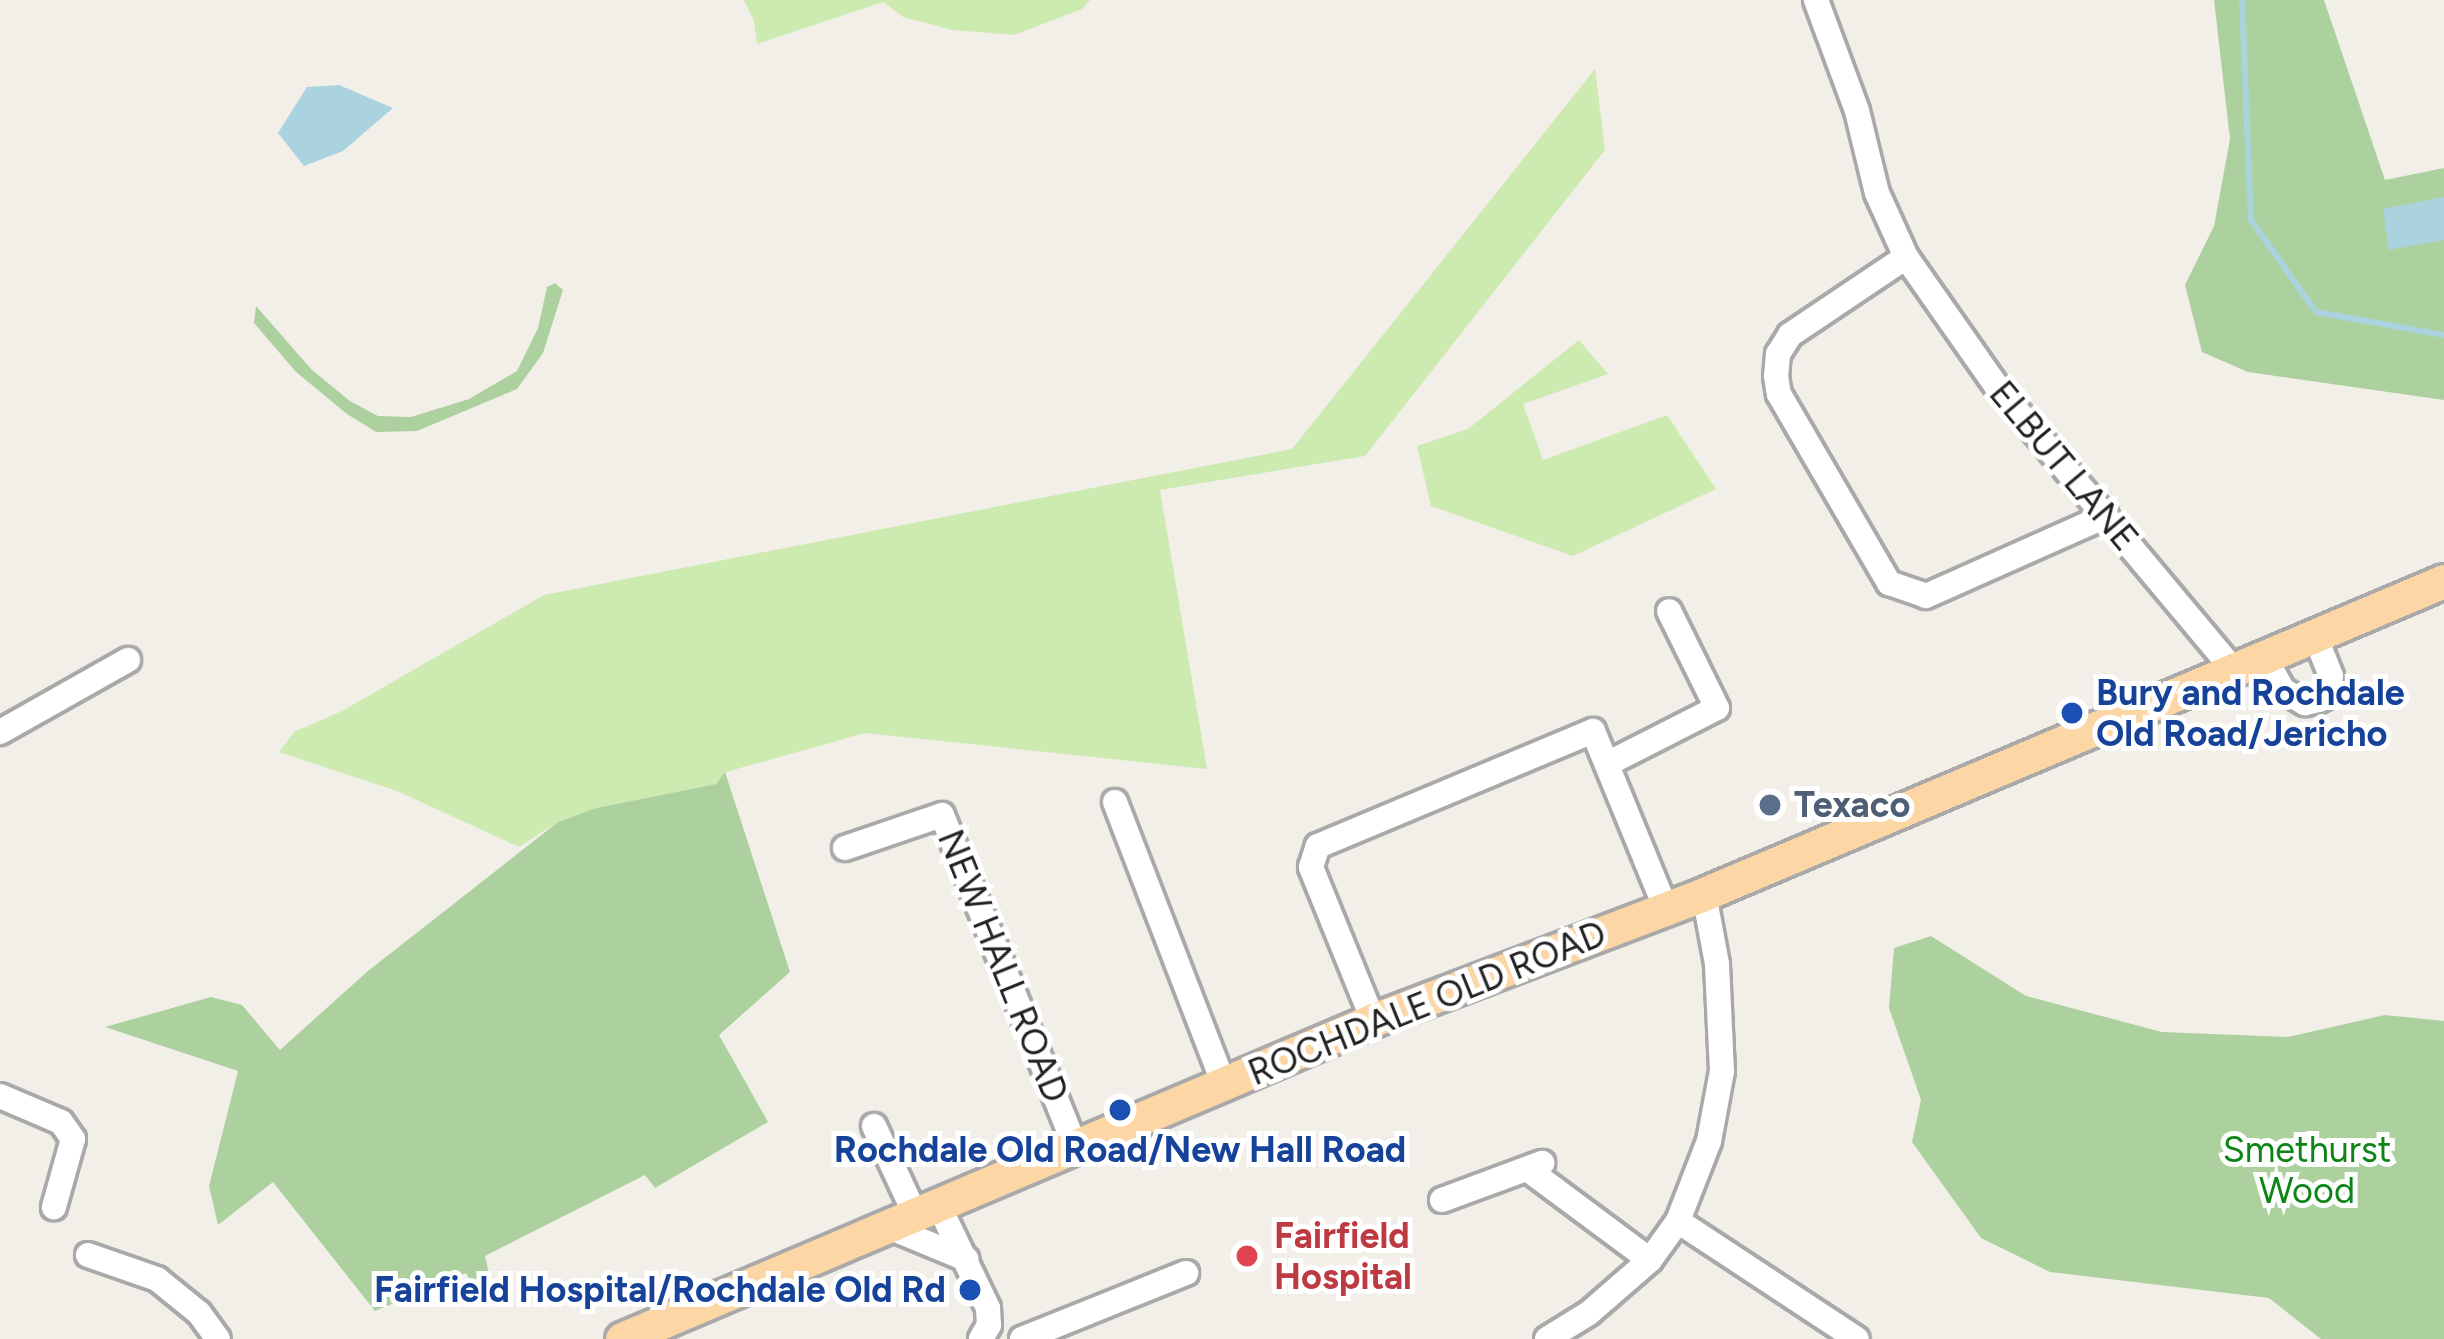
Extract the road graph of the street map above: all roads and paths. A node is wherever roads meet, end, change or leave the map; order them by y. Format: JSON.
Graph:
{"nodes":[{"id":1,"x":1816,"y":0,"type":"edge"},
{"id":2,"x":1906,"y":257,"type":"junction"},
{"id":3,"x":2106,"y":516,"type":"junction"},
{"id":4,"x":2444,"y":581,"type":"edge"},
{"id":5,"x":1669,"y":611,"type":"dead end"},
{"id":6,"x":2314,"y":636,"type":"junction"},
{"id":7,"x":128,"y":660,"type":"dead end"},
{"id":8,"x":2248,"y":662,"type":"junction"},
{"id":9,"x":0,"y":732,"type":"edge"},
{"id":10,"x":1609,"y":763,"type":"junction"},
{"id":11,"x":1115,"y":802,"type":"dead end"},
{"id":12,"x":845,"y":848,"type":"dead end"},
{"id":13,"x":1704,"y":894,"type":"junction"},
{"id":14,"x":1666,"y":909,"type":"junction"},
{"id":15,"x":1373,"y":1020,"type":"junction"},
{"id":16,"x":1224,"y":1084,"type":"junction"},
{"id":17,"x":0,"y":1096,"type":"edge"},
{"id":18,"x":874,"y":1126,"type":"dead end"},
{"id":19,"x":1075,"y":1146,"type":"junction"},
{"id":20,"x":1442,"y":1200,"type":"dead end"},
{"id":21,"x":54,"y":1207,"type":"dead end"},
{"id":22,"x":913,"y":1215,"type":"junction"},
{"id":23,"x":1678,"y":1221,"type":"junction"},
{"id":24,"x":88,"y":1255,"type":"dead end"},
{"id":25,"x":966,"y":1258,"type":"junction"},
{"id":26,"x":1650,"y":1260,"type":"junction"},
{"id":27,"x":1186,"y":1273,"type":"dead end"},
{"id":28,"x":218,"y":1339,"type":"edge"},
{"id":29,"x":622,"y":1339,"type":"edge"},
{"id":30,"x":980,"y":1339,"type":"edge"},
{"id":31,"x":1022,"y":1339,"type":"edge"},
{"id":32,"x":1547,"y":1339,"type":"edge"},
{"id":33,"x":1857,"y":1339,"type":"edge"}],
"edges":[{"from":1,"to":2,"type":"street","name":"ELBUT LANE"},
{"from":2,"to":3,"type":"street","name":"ELBUT LANE"},
{"from":2,"to":3,"type":"street"},
{"from":3,"to":8,"type":"street","name":"ELBUT LANE"},
{"from":4,"to":6,"type":"main road","name":"ROCHDALE OLD ROAD"},
{"from":5,"to":10,"type":"street"},
{"from":6,"to":8,"type":"main road","name":"ROCHDALE OLD ROAD"},
{"from":6,"to":8,"type":"street","name":"ELBUT LANE"},
{"from":7,"to":9,"type":"street"},
{"from":8,"to":13,"type":"main road","name":"ROCHDALE OLD ROAD"},
{"from":10,"to":14,"type":"street"},
{"from":10,"to":15,"type":"street"},
{"from":11,"to":16,"type":"street"},
{"from":12,"to":19,"type":"street","name":"NEW HALL ROAD"},
{"from":13,"to":14,"type":"main road","name":"ROCHDALE OLD ROAD"},
{"from":13,"to":23,"type":"street"},
{"from":14,"to":15,"type":"main road","name":"ROCHDALE OLD ROAD"},
{"from":15,"to":16,"type":"main road","name":"ROCHDALE OLD ROAD"},
{"from":16,"to":19,"type":"main road","name":"ROCHDALE OLD ROAD"},
{"from":17,"to":21,"type":"street"},
{"from":18,"to":22,"type":"street"},
{"from":19,"to":22,"type":"main road","name":"ROCHDALE OLD ROAD"},
{"from":20,"to":26,"type":"street"},
{"from":22,"to":25,"type":"street"},
{"from":22,"to":25,"type":"street"},
{"from":22,"to":29,"type":"main road","name":"ROCHDALE OLD ROAD"},
{"from":23,"to":26,"type":"street"},
{"from":23,"to":33,"type":"street"},
{"from":24,"to":28,"type":"street"},
{"from":25,"to":30,"type":"street"},
{"from":26,"to":32,"type":"street"},
{"from":27,"to":31,"type":"street"}]}
